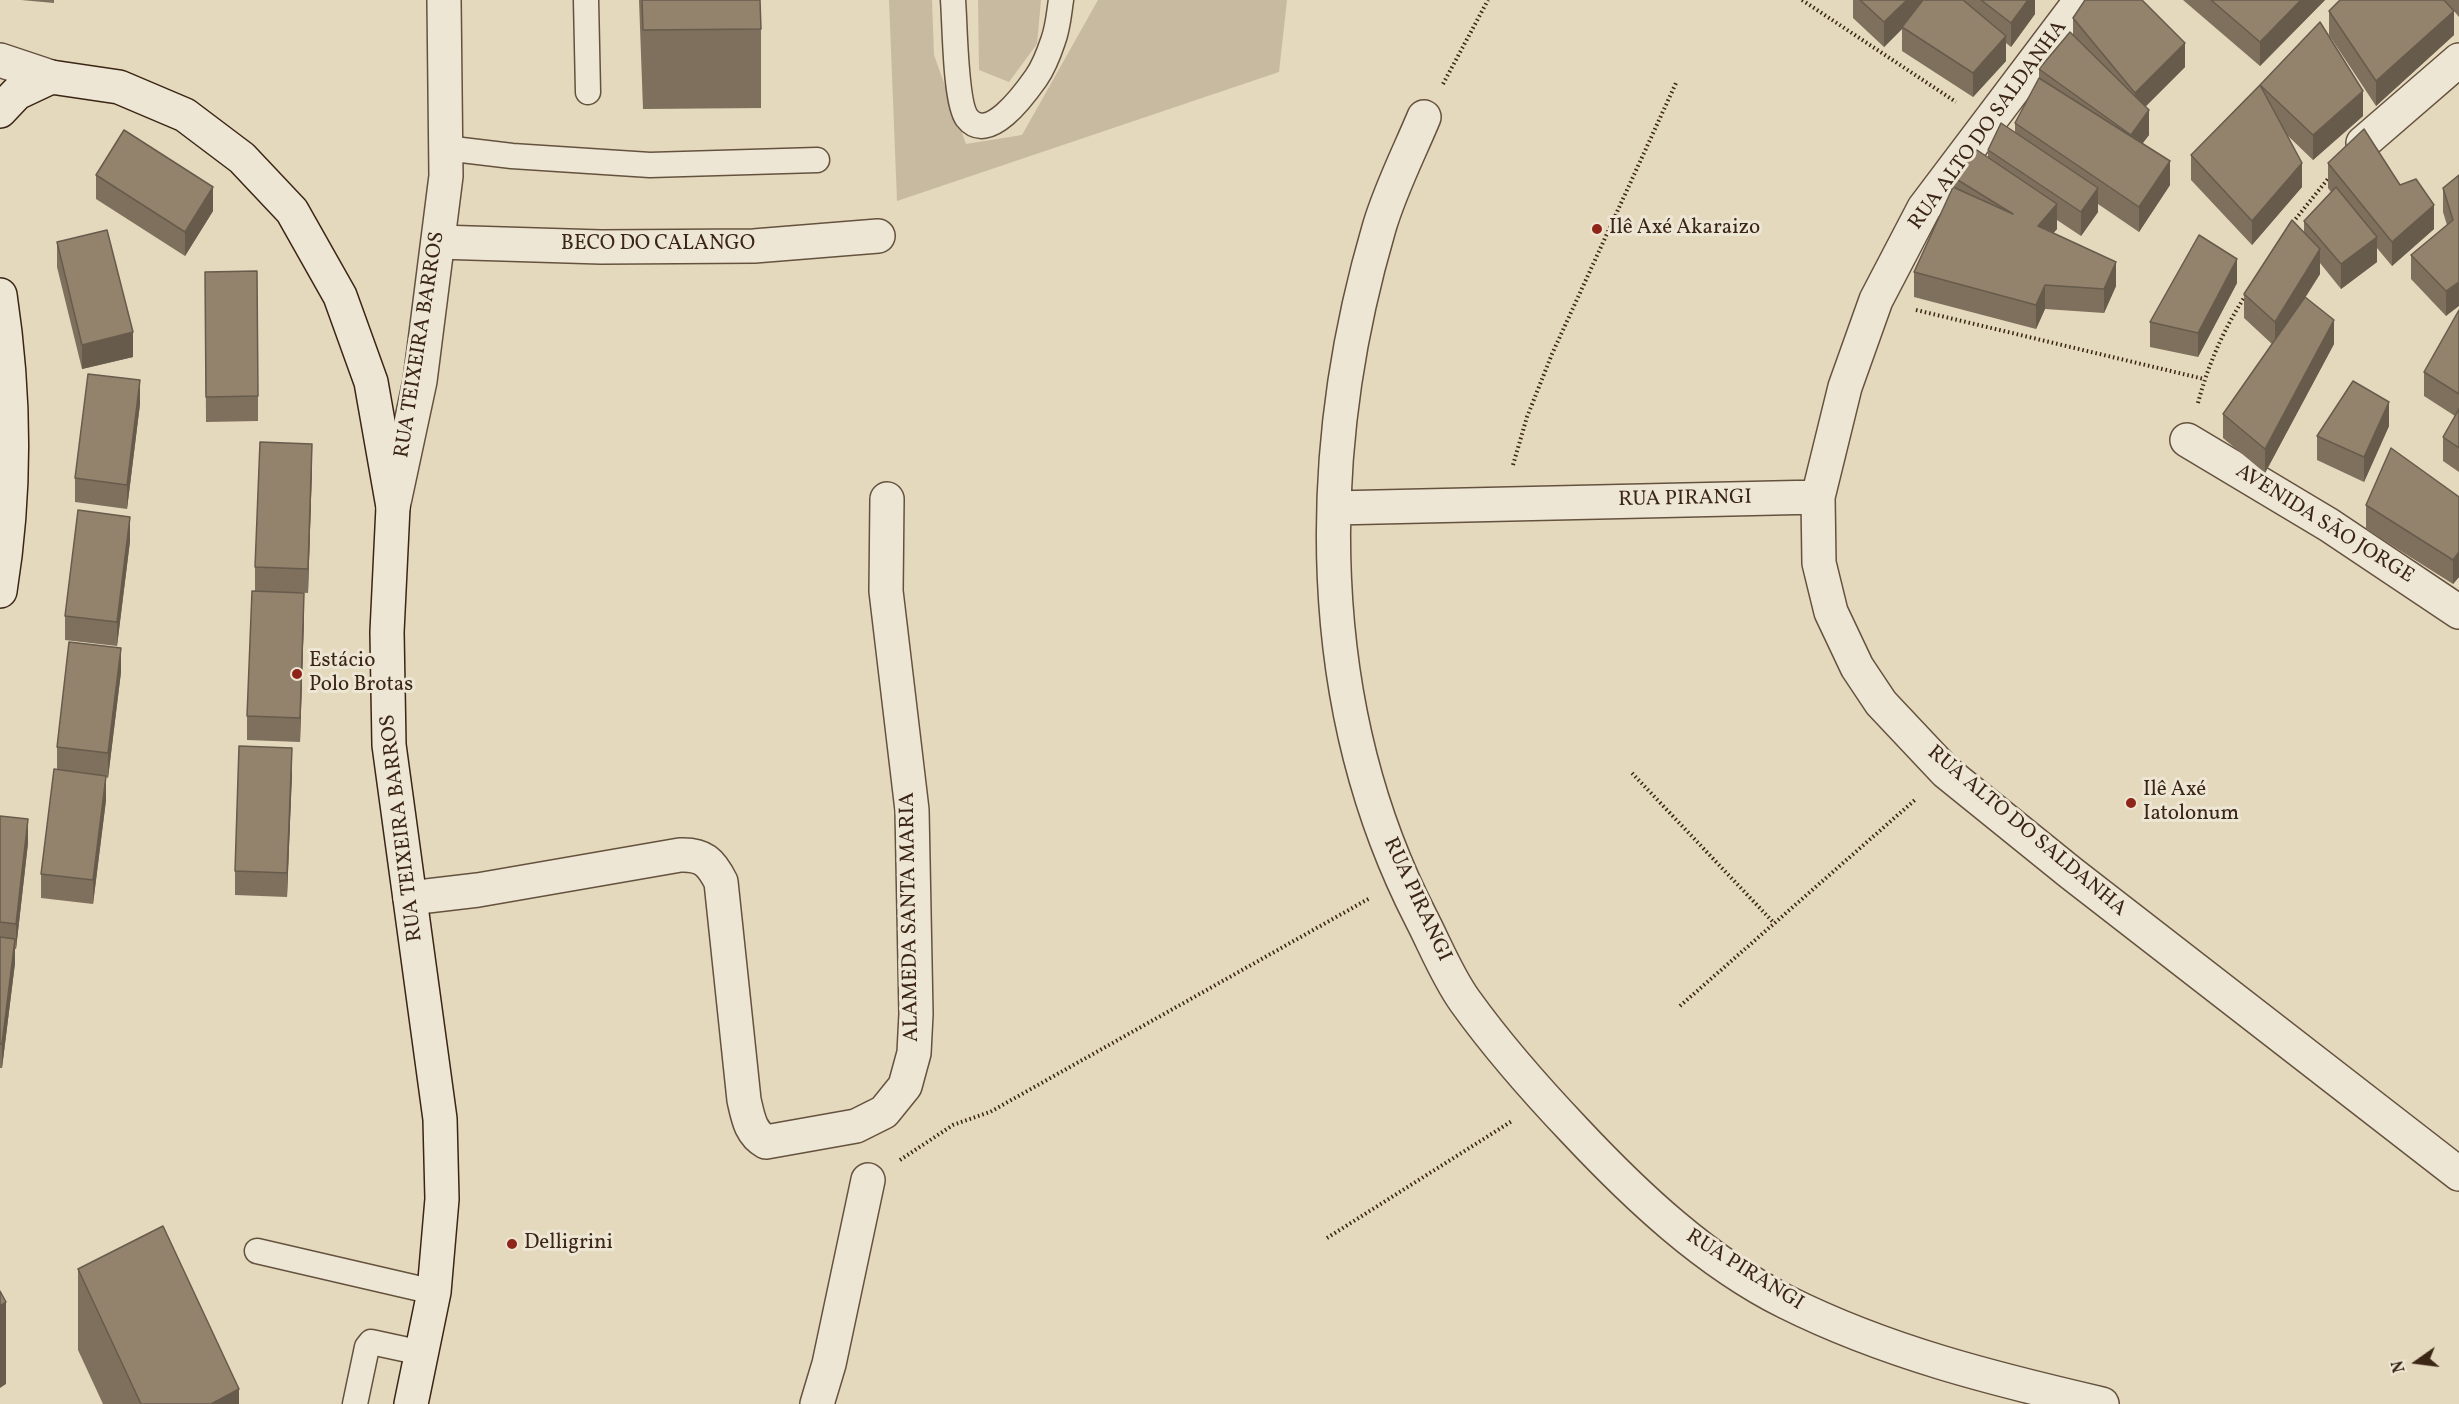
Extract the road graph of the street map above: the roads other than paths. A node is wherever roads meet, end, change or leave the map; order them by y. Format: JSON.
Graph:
{"nodes":[{"id":1,"x":444,"y":0,"type":"edge"},
{"id":2,"x":586,"y":0,"type":"edge"},
{"id":3,"x":953,"y":0,"type":"edge"},
{"id":4,"x":1061,"y":0,"type":"edge"},
{"id":5,"x":2080,"y":0,"type":"edge"},
{"id":6,"x":0,"y":60,"type":"edge"},
{"id":7,"x":2459,"y":60,"type":"edge"},
{"id":8,"x":51,"y":77,"type":"junction"},
{"id":9,"x":588,"y":92,"type":"dead end"},
{"id":10,"x":0,"y":111,"type":"edge"},
{"id":11,"x":1424,"y":117,"type":"road end"},
{"id":12,"x":2363,"y":143,"type":"edge"},
{"id":13,"x":445,"y":148,"type":"junction"},
{"id":14,"x":817,"y":160,"type":"dead end"},
{"id":15,"x":878,"y":236,"type":"dead end"},
{"id":16,"x":438,"y":242,"type":"junction"},
{"id":17,"x":0,"y":295,"type":"edge"},
{"id":18,"x":2187,"y":440,"type":"road end"},
{"id":19,"x":1818,"y":497,"type":"junction"},
{"id":20,"x":887,"y":499,"type":"dead end"},
{"id":21,"x":393,"y":507,"type":"junction"},
{"id":22,"x":1334,"y":508,"type":"junction"},
{"id":23,"x":5,"y":531,"type":"edge"},
{"id":24,"x":0,"y":591,"type":"edge"},
{"id":25,"x":2457,"y":606,"type":"edge"},
{"id":26,"x":410,"y":898,"type":"junction"},
{"id":27,"x":2459,"y":1174,"type":"edge"},
{"id":28,"x":868,"y":1180,"type":"road end"},
{"id":29,"x":257,"y":1251,"type":"dead end"},
{"id":30,"x":434,"y":1292,"type":"junction"},
{"id":31,"x":422,"y":1353,"type":"junction"},
{"id":32,"x":355,"y":1404,"type":"edge"},
{"id":33,"x":411,"y":1404,"type":"edge"},
{"id":34,"x":817,"y":1404,"type":"edge"},
{"id":35,"x":2102,"y":1404,"type":"edge"}],
"edges":[{"from":1,"to":13,"type":"street","name":"RUA TEIXEIRA BARROS"},
{"from":2,"to":9,"type":"lane"},
{"from":3,"to":4,"type":"lane"},
{"from":5,"to":19,"type":"street","name":"RUA ALTO DO SALDANHA"},
{"from":6,"to":8,"type":"street"},
{"from":7,"to":12,"type":"street"},
{"from":8,"to":10,"type":"street"},
{"from":8,"to":21,"type":"street"},
{"from":11,"to":22,"type":"street"},
{"from":13,"to":14,"type":"lane"},
{"from":13,"to":16,"type":"street","name":"RUA TEIXEIRA BARROS"},
{"from":15,"to":16,"type":"street","name":"BECO DO CALANGO"},
{"from":16,"to":21,"type":"street","name":"RUA TEIXEIRA BARROS"},
{"from":17,"to":23,"type":"street"},
{"from":18,"to":25,"type":"street","name":"AVENIDA SÃO JORGE"},
{"from":19,"to":22,"type":"street","name":"RUA PIRANGI"},
{"from":19,"to":27,"type":"street","name":"RUA ALTO DO SALDANHA"},
{"from":20,"to":26,"type":"street","name":"ALAMEDA SANTA MARIA"},
{"from":21,"to":26,"type":"street","name":"RUA TEIXEIRA BARROS"},
{"from":22,"to":35,"type":"street","name":"RUA PIRANGI"},
{"from":23,"to":24,"type":"street"},
{"from":26,"to":30,"type":"street","name":"RUA TEIXEIRA BARROS"},
{"from":28,"to":34,"type":"street"},
{"from":29,"to":30,"type":"lane"},
{"from":30,"to":31,"type":"street","name":"RUA TEIXEIRA BARROS"},
{"from":31,"to":32,"type":"lane"},
{"from":31,"to":33,"type":"street","name":"RUA TEIXEIRA BARROS"}]}
